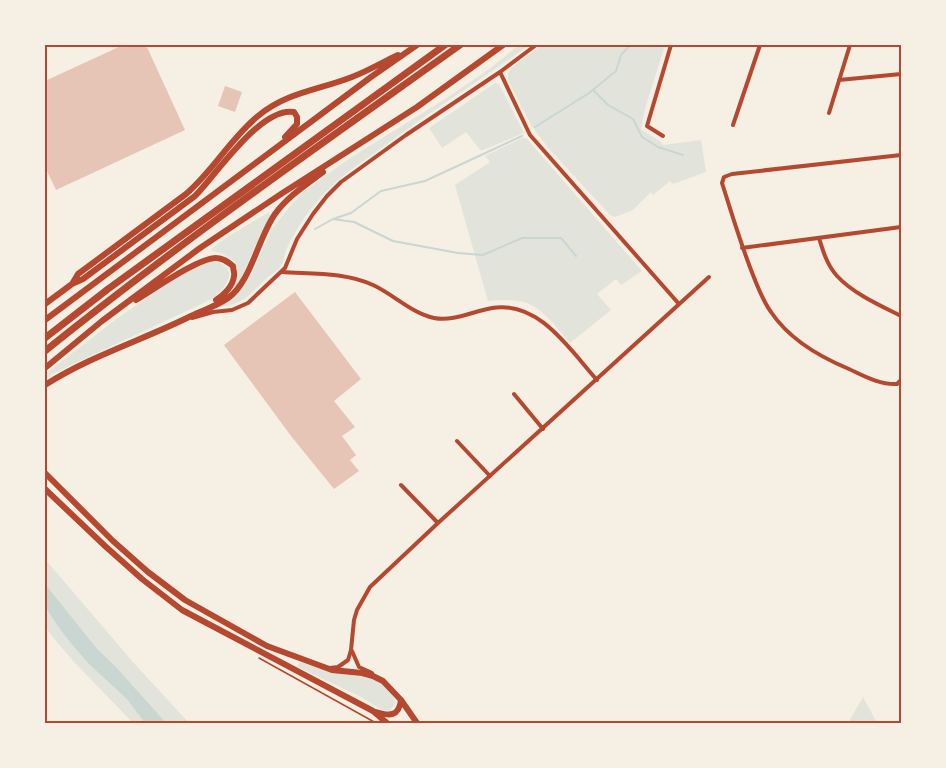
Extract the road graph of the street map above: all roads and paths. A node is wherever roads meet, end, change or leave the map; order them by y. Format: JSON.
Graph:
{"nodes":[{"id":1,"x":417,"y":45,"type":"edge"},
{"id":2,"x":444,"y":45,"type":"edge"},
{"id":3,"x":460,"y":45,"type":"edge"},
{"id":4,"x":503,"y":45,"type":"edge"},
{"id":5,"x":536,"y":45,"type":"edge"},
{"id":6,"x":671,"y":45,"type":"edge"},
{"id":7,"x":760,"y":45,"type":"edge"},
{"id":8,"x":850,"y":45,"type":"edge"},
{"id":9,"x":500,"y":72,"type":"junction"},
{"id":10,"x":901,"y":74,"type":"edge"},
{"id":11,"x":839,"y":80,"type":"junction"},
{"id":12,"x":829,"y":112,"type":"dead end"},
{"id":13,"x":733,"y":125,"type":"dead end"},
{"id":14,"x":663,"y":136,"type":"dead end"},
{"id":15,"x":355,"y":148,"type":"junction"},
{"id":16,"x":901,"y":155,"type":"edge"},
{"id":17,"x":219,"y":190,"type":"junction"},
{"id":18,"x":901,"y":227,"type":"edge"},
{"id":19,"x":819,"y":238,"type":"junction"},
{"id":20,"x":742,"y":248,"type":"junction"},
{"id":21,"x":282,"y":272,"type":"junction"},
{"id":22,"x":709,"y":277,"type":"dead end"},
{"id":23,"x":72,"y":284,"type":"junction"},
{"id":24,"x":45,"y":304,"type":"edge"},
{"id":25,"x":679,"y":304,"type":"junction"},
{"id":26,"x":190,"y":316,"type":"junction"},
{"id":27,"x":901,"y":316,"type":"edge"},
{"id":28,"x":45,"y":320,"type":"edge"},
{"id":29,"x":102,"y":321,"type":"junction"},
{"id":30,"x":180,"y":321,"type":"junction"},
{"id":31,"x":45,"y":338,"type":"edge"},
{"id":32,"x":45,"y":351,"type":"edge"},
{"id":33,"x":45,"y":368,"type":"edge"},
{"id":34,"x":597,"y":380,"type":"junction"},
{"id":35,"x":901,"y":380,"type":"edge"},
{"id":36,"x":45,"y":385,"type":"edge"},
{"id":37,"x":514,"y":394,"type":"dead end"},
{"id":38,"x":543,"y":429,"type":"junction"},
{"id":39,"x":457,"y":441,"type":"dead end"},
{"id":40,"x":45,"y":473,"type":"edge"},
{"id":41,"x":490,"y":476,"type":"junction"},
{"id":42,"x":401,"y":485,"type":"dead end"},
{"id":43,"x":45,"y":489,"type":"edge"},
{"id":44,"x":438,"y":523,"type":"junction"},
{"id":45,"x":351,"y":650,"type":"junction"},
{"id":46,"x":320,"y":666,"type":"junction"},
{"id":47,"x":379,"y":678,"type":"junction"},
{"id":48,"x":401,"y":700,"type":"junction"},
{"id":49,"x":373,"y":711,"type":"junction"},
{"id":50,"x":387,"y":723,"type":"edge"},
{"id":51,"x":417,"y":723,"type":"edge"}],
"edges":[{"from":1,"to":17,"type":"highway"},
{"from":1,"to":23,"type":"highway"},
{"from":2,"to":31,"type":"highway"},
{"from":3,"to":32,"type":"highway"},
{"from":4,"to":15,"type":"highway"},
{"from":5,"to":9,"type":"street"},
{"from":6,"to":14,"type":"street"},
{"from":7,"to":13,"type":"street"},
{"from":8,"to":11,"type":"street"},
{"from":9,"to":21,"type":"street"},
{"from":9,"to":25,"type":"street"},
{"from":10,"to":11,"type":"street"},
{"from":11,"to":12,"type":"street"},
{"from":15,"to":26,"type":"highway"},
{"from":15,"to":29,"type":"highway"},
{"from":16,"to":20,"type":"street"},
{"from":17,"to":23,"type":"highway"},
{"from":17,"to":28,"type":"highway"},
{"from":18,"to":19,"type":"street"},
{"from":19,"to":20,"type":"street"},
{"from":19,"to":27,"type":"street"},
{"from":20,"to":35,"type":"street"},
{"from":21,"to":30,"type":"street"},
{"from":21,"to":34,"type":"street"},
{"from":22,"to":25,"type":"street"},
{"from":23,"to":24,"type":"highway"},
{"from":25,"to":34,"type":"street"},
{"from":26,"to":29,"type":"highway"},
{"from":26,"to":30,"type":"highway"},
{"from":29,"to":33,"type":"highway"},
{"from":30,"to":36,"type":"highway"},
{"from":34,"to":38,"type":"street"},
{"from":37,"to":38,"type":"street"},
{"from":38,"to":41,"type":"street"},
{"from":39,"to":41,"type":"street"},
{"from":40,"to":46,"type":"highway"},
{"from":41,"to":44,"type":"street"},
{"from":42,"to":44,"type":"street"},
{"from":43,"to":49,"type":"highway"},
{"from":44,"to":45,"type":"street"},
{"from":45,"to":46,"type":"street"},
{"from":45,"to":47,"type":"street"},
{"from":46,"to":47,"type":"highway"},
{"from":47,"to":48,"type":"highway"},
{"from":48,"to":49,"type":"highway"},
{"from":48,"to":51,"type":"highway"},
{"from":49,"to":50,"type":"highway"}]}
